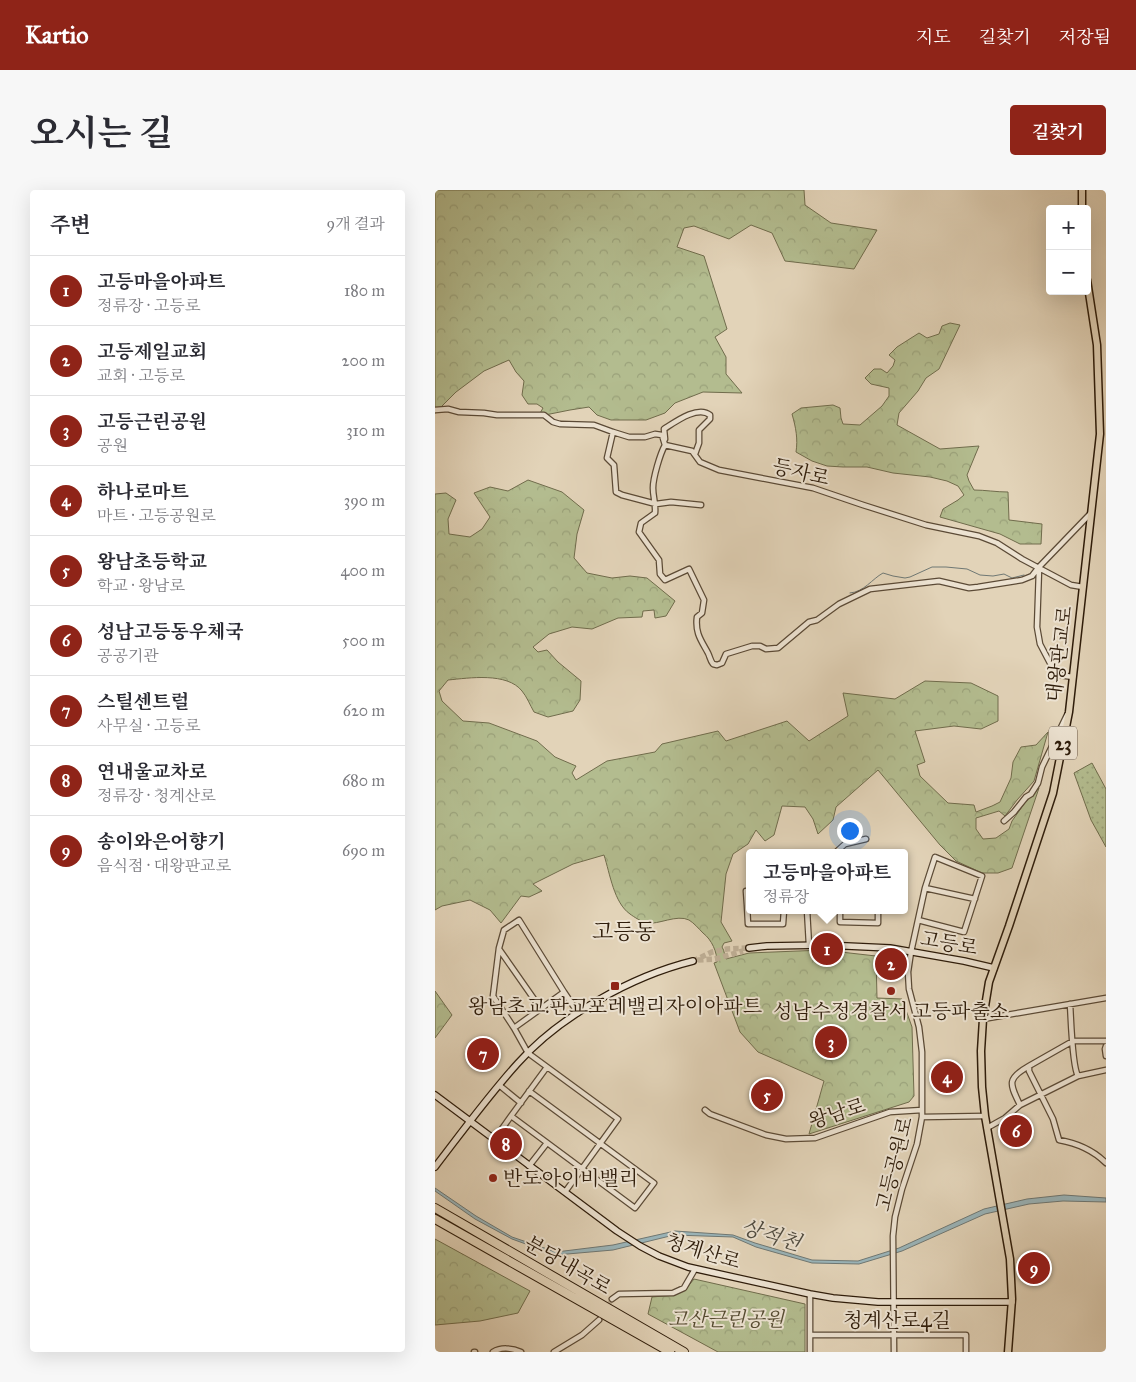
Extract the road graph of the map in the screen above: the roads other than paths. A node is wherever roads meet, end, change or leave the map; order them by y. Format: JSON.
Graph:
{"nodes":[{"id":1,"x":1082,"y":190,"type":"edge"},
{"id":2,"x":1082,"y":205,"type":"edge"},
{"id":3,"x":1089,"y":295,"type":"edge"},
{"id":4,"x":435,"y":410,"type":"edge"},
{"id":5,"x":613,"y":432,"type":"junction"},
{"id":6,"x":665,"y":445,"type":"junction"},
{"id":7,"x":695,"y":454,"type":"junction"},
{"id":8,"x":656,"y":504,"type":"junction"},
{"id":9,"x":701,"y":505,"type":"dead end"},
{"id":10,"x":1091,"y":513,"type":"junction"},
{"id":11,"x":1039,"y":568,"type":"junction"},
{"id":12,"x":1083,"y":587,"type":"junction"},
{"id":13,"x":1073,"y":678,"type":"junction"},
{"id":14,"x":1069,"y":712,"type":"junction"},
{"id":15,"x":1003,"y":821,"type":"dead end"},
{"id":16,"x":866,"y":838,"type":"dead end"},
{"id":17,"x":839,"y":849,"type":"edge"},
{"id":18,"x":925,"y":888,"type":"junction"},
{"id":19,"x":975,"y":900,"type":"junction"},
{"id":20,"x":748,"y":914,"type":"edge"},
{"id":21,"x":784,"y":914,"type":"edge"},
{"id":22,"x":807,"y":914,"type":"edge"},
{"id":23,"x":840,"y":914,"type":"edge"},
{"id":24,"x":878,"y":914,"type":"edge"},
{"id":25,"x":918,"y":920,"type":"junction"},
{"id":26,"x":809,"y":945,"type":"junction"},
{"id":27,"x":499,"y":948,"type":"junction"},
{"id":28,"x":749,"y":948,"type":"tunnel mouth"},
{"id":29,"x":911,"y":952,"type":"junction"},
{"id":30,"x":693,"y":961,"type":"tunnel mouth"},
{"id":31,"x":994,"y":968,"type":"junction"},
{"id":32,"x":564,"y":992,"type":"junction"},
{"id":33,"x":1106,"y":998,"type":"edge"},
{"id":34,"x":1070,"y":1004,"type":"junction"},
{"id":35,"x":541,"y":1009,"type":"junction"},
{"id":36,"x":579,"y":1013,"type":"junction"},
{"id":37,"x":983,"y":1019,"type":"junction"},
{"id":38,"x":514,"y":1028,"type":"junction"},
{"id":39,"x":1073,"y":1041,"type":"junction"},
{"id":40,"x":1106,"y":1041,"type":"edge"},
{"id":41,"x":1106,"y":1046,"type":"edge"},
{"id":42,"x":528,"y":1053,"type":"junction"},
{"id":43,"x":1106,"y":1056,"type":"edge"},
{"id":44,"x":1029,"y":1066,"type":"junction"},
{"id":45,"x":547,"y":1067,"type":"junction"},
{"id":46,"x":1106,"y":1070,"type":"edge"},
{"id":47,"x":1078,"y":1076,"type":"junction"},
{"id":48,"x":499,"y":1085,"type":"junction"},
{"id":49,"x":529,"y":1091,"type":"junction"},
{"id":50,"x":1042,"y":1094,"type":"junction"},
{"id":51,"x":435,"y":1095,"type":"edge"},
{"id":52,"x":521,"y":1103,"type":"junction"},
{"id":53,"x":1020,"y":1105,"type":"junction"},
{"id":54,"x":705,"y":1110,"type":"dead end"},
{"id":55,"x":922,"y":1110,"type":"junction"},
{"id":56,"x":511,"y":1116,"type":"junction"},
{"id":57,"x":985,"y":1116,"type":"junction"},
{"id":58,"x":922,"y":1117,"type":"junction"},
{"id":59,"x":469,"y":1122,"type":"junction"},
{"id":60,"x":987,"y":1128,"type":"junction"},
{"id":61,"x":494,"y":1140,"type":"junction"},
{"id":62,"x":547,"y":1143,"type":"junction"},
{"id":63,"x":601,"y":1143,"type":"junction"},
{"id":64,"x":1106,"y":1163,"type":"edge"},
{"id":65,"x":529,"y":1166,"type":"junction"},
{"id":66,"x":435,"y":1167,"type":"edge"},
{"id":67,"x":582,"y":1169,"type":"junction"},
{"id":68,"x":565,"y":1192,"type":"junction"},
{"id":69,"x":435,"y":1208,"type":"edge"},
{"id":70,"x":435,"y":1219,"type":"edge"},
{"id":71,"x":695,"y":1269,"type":"junction"},
{"id":72,"x":810,"y":1294,"type":"junction"},
{"id":73,"x":612,"y":1299,"type":"dead end"},
{"id":74,"x":894,"y":1302,"type":"junction"},
{"id":75,"x":1012,"y":1302,"type":"junction"},
{"id":76,"x":599,"y":1320,"type":"tunnel mouth"},
{"id":77,"x":810,"y":1335,"type":"junction"},
{"id":78,"x":894,"y":1336,"type":"junction"},
{"id":79,"x":493,"y":1352,"type":"edge"},
{"id":80,"x":521,"y":1352,"type":"edge"},
{"id":81,"x":554,"y":1352,"type":"edge"},
{"id":82,"x":670,"y":1352,"type":"edge"},
{"id":83,"x":684,"y":1352,"type":"edge"},
{"id":84,"x":810,"y":1352,"type":"edge"},
{"id":85,"x":894,"y":1352,"type":"edge"},
{"id":86,"x":965,"y":1352,"type":"edge"},
{"id":87,"x":1008,"y":1352,"type":"edge"}],
"edges":[{"from":1,"to":2,"type":"main road"},
{"from":3,"to":10,"type":"main road","name":"대왕판교로","number":"23"},
{"from":4,"to":5,"type":"street","name":"등자로"},
{"from":5,"to":6,"type":"street","name":"등자로"},
{"from":5,"to":8,"type":"street"},
{"from":6,"to":7,"type":"street","name":"등자로"},
{"from":6,"to":7,"type":"street"},
{"from":6,"to":8,"type":"street"},
{"from":7,"to":11,"type":"street","name":"등자로"},
{"from":8,"to":9,"type":"street"},
{"from":8,"to":11,"type":"street"},
{"from":10,"to":11,"type":"street"},
{"from":10,"to":12,"type":"main road","name":"대왕판교로","number":"23"},
{"from":11,"to":12,"type":"street","name":"등자로"},
{"from":11,"to":13,"type":"street"},
{"from":12,"to":13,"type":"main road","name":"대왕판교로","number":"23"},
{"from":13,"to":14,"type":"main road","name":"대왕판교로","number":"23"},
{"from":14,"to":15,"type":"street"},
{"from":14,"to":31,"type":"main road","name":"대왕판교로","number":"23"},
{"from":16,"to":17,"type":"street"},
{"from":18,"to":19,"type":"street"},
{"from":18,"to":19,"type":"street","name":"고등공원로"},
{"from":18,"to":25,"type":"street","name":"고등공원로"},
{"from":19,"to":25,"type":"street"},
{"from":20,"to":21,"type":"street"},
{"from":22,"to":26,"type":"street"},
{"from":23,"to":24,"type":"street"},
{"from":25,"to":29,"type":"street","name":"고등공원로"},
{"from":26,"to":28,"type":"main road","name":"고등로"},
{"from":26,"to":29,"type":"main road","name":"고등로"},
{"from":27,"to":32,"type":"street"},
{"from":27,"to":35,"type":"street"},
{"from":27,"to":38,"type":"street"},
{"from":29,"to":31,"type":"main road","name":"고등로"},
{"from":29,"to":55,"type":"street","name":"고등공원로"},
{"from":30,"to":36,"type":"main road"},
{"from":31,"to":37,"type":"main road","name":"대왕판교로","number":"23"},
{"from":32,"to":35,"type":"street"},
{"from":32,"to":36,"type":"street"},
{"from":33,"to":34,"type":"street"},
{"from":34,"to":37,"type":"street"},
{"from":34,"to":39,"type":"street"},
{"from":35,"to":38,"type":"street"},
{"from":36,"to":42,"type":"main road"},
{"from":37,"to":57,"type":"main road","name":"대왕판교로","number":"23"},
{"from":38,"to":42,"type":"street"},
{"from":39,"to":40,"type":"street"},
{"from":39,"to":44,"type":"street"},
{"from":39,"to":47,"type":"street"},
{"from":41,"to":43,"type":"street"},
{"from":42,"to":45,"type":"street"},
{"from":42,"to":48,"type":"main road"},
{"from":44,"to":50,"type":"street"},
{"from":44,"to":53,"type":"street"},
{"from":45,"to":49,"type":"street"},
{"from":45,"to":63,"type":"street"},
{"from":46,"to":47,"type":"street"},
{"from":47,"to":50,"type":"street"},
{"from":48,"to":52,"type":"street"},
{"from":48,"to":59,"type":"main road"},
{"from":49,"to":52,"type":"street"},
{"from":49,"to":63,"type":"street"},
{"from":50,"to":53,"type":"street"},
{"from":50,"to":64,"type":"street"},
{"from":51,"to":59,"type":"main road","name":"청계산로"},
{"from":52,"to":56,"type":"street"},
{"from":53,"to":60,"type":"street"},
{"from":54,"to":55,"type":"street","name":"왕남로"},
{"from":55,"to":58,"type":"street","name":"고등공원로"},
{"from":56,"to":61,"type":"street"},
{"from":56,"to":62,"type":"street"},
{"from":57,"to":58,"type":"street"},
{"from":57,"to":60,"type":"main road","name":"대왕판교로","number":"23"},
{"from":58,"to":74,"type":"street","name":"고등공원로"},
{"from":59,"to":61,"type":"main road","name":"청계산로"},
{"from":59,"to":66,"type":"main road"},
{"from":60,"to":75,"type":"main road","name":"대왕판교로","number":"23"},
{"from":61,"to":65,"type":"main road","name":"청계산로"},
{"from":62,"to":65,"type":"street"},
{"from":62,"to":67,"type":"street"},
{"from":63,"to":67,"type":"street"},
{"from":63,"to":67,"type":"street"},
{"from":65,"to":68,"type":"main road","name":"청계산로"},
{"from":67,"to":68,"type":"street"},
{"from":68,"to":71,"type":"main road","name":"청계산로"},
{"from":69,"to":83,"type":"highway","name":"분당내곡로"},
{"from":70,"to":82,"type":"highway","name":"분당내곡로"},
{"from":71,"to":72,"type":"main road","name":"청계산로"},
{"from":71,"to":73,"type":"street"},
{"from":72,"to":74,"type":"main road","name":"청계산로"},
{"from":72,"to":77,"type":"street"},
{"from":74,"to":75,"type":"main road","name":"청계산로"},
{"from":74,"to":78,"type":"street"},
{"from":75,"to":87,"type":"main road","number":"23"},
{"from":76,"to":81,"type":"street"},
{"from":77,"to":78,"type":"street","name":"청계산로4길"},
{"from":77,"to":84,"type":"street"},
{"from":78,"to":85,"type":"street"},
{"from":78,"to":86,"type":"street","name":"청계산로4길"},
{"from":79,"to":80,"type":"street"}]}
